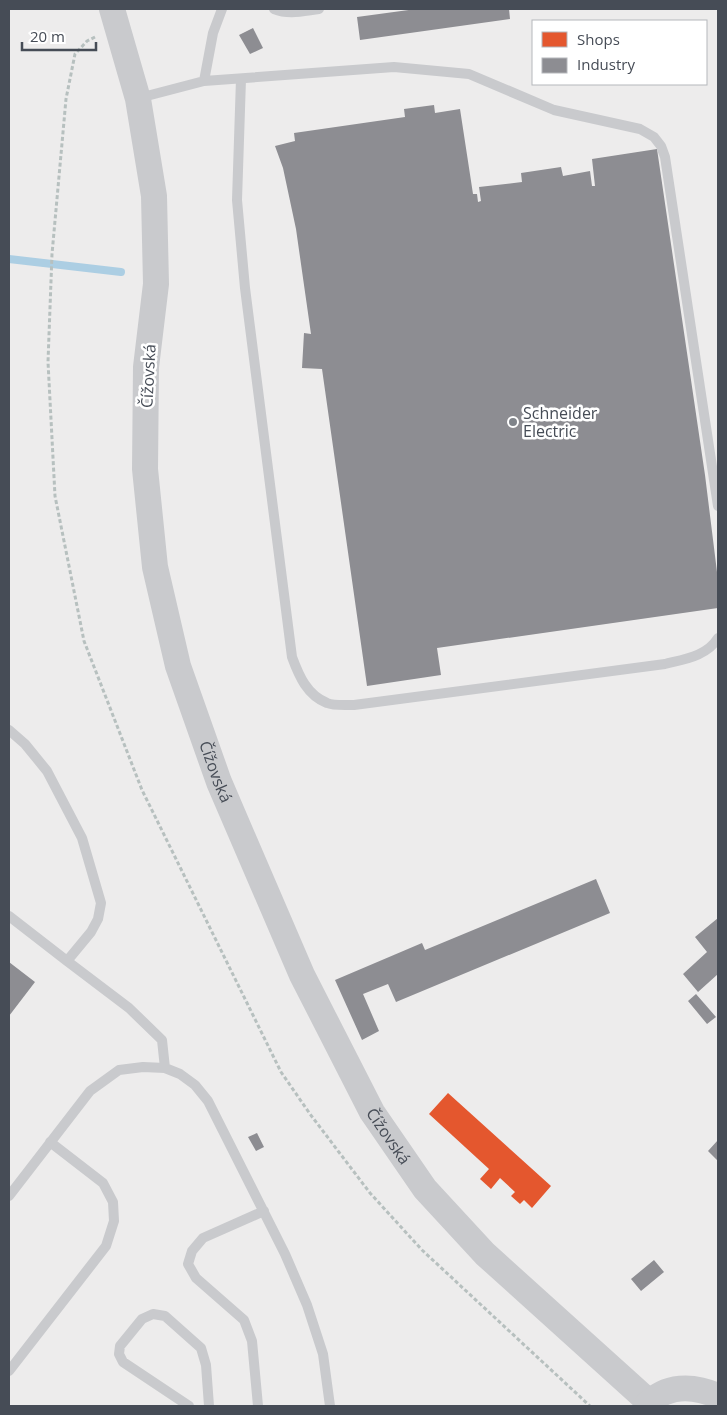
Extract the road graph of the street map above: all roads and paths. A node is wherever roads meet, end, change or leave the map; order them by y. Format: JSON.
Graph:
{"nodes":[{"id":1,"x":112,"y":9,"type":"edge"},
{"id":2,"x":222,"y":9,"type":"edge"},
{"id":3,"x":274,"y":9,"type":"edge"},
{"id":4,"x":319,"y":9,"type":"edge"},
{"id":5,"x":241,"y":79,"type":"junction"},
{"id":6,"x":204,"y":81,"type":"junction"},
{"id":7,"x":138,"y":99,"type":"junction"},
{"id":8,"x":718,"y":506,"type":"edge"},
{"id":9,"x":718,"y":638,"type":"edge"},
{"id":10,"x":9,"y":730,"type":"edge"},
{"id":11,"x":9,"y":916,"type":"edge"},
{"id":12,"x":67,"y":961,"type":"junction"},
{"id":13,"x":165,"y":1068,"type":"junction"},
{"id":14,"x":50,"y":1142,"type":"junction"},
{"id":15,"x":9,"y":1196,"type":"edge"},
{"id":16,"x":264,"y":1211,"type":"junction"},
{"id":17,"x":9,"y":1371,"type":"edge"},
{"id":18,"x":718,"y":1396,"type":"edge"},
{"id":19,"x":648,"y":1404,"type":"edge"},
{"id":20,"x":189,"y":1406,"type":"edge"},
{"id":21,"x":209,"y":1406,"type":"edge"},
{"id":22,"x":258,"y":1406,"type":"edge"},
{"id":23,"x":330,"y":1406,"type":"edge"}],
"edges":[{"from":1,"to":7,"type":"street","name":"Čížovská"},
{"from":2,"to":6,"type":"lane"},
{"from":3,"to":4,"type":"lane"},
{"from":5,"to":6,"type":"lane"},
{"from":5,"to":8,"type":"lane"},
{"from":5,"to":9,"type":"lane"},
{"from":6,"to":7,"type":"lane"},
{"from":7,"to":19,"type":"street","name":"Čížovská"},
{"from":10,"to":12,"type":"lane"},
{"from":11,"to":12,"type":"lane"},
{"from":12,"to":13,"type":"lane"},
{"from":13,"to":14,"type":"lane"},
{"from":13,"to":16,"type":"lane"},
{"from":14,"to":15,"type":"lane"},
{"from":14,"to":17,"type":"lane"},
{"from":16,"to":22,"type":"lane"},
{"from":16,"to":23,"type":"lane"},
{"from":18,"to":19,"type":"street","name":"Čížovská"},
{"from":20,"to":21,"type":"lane"}]}
